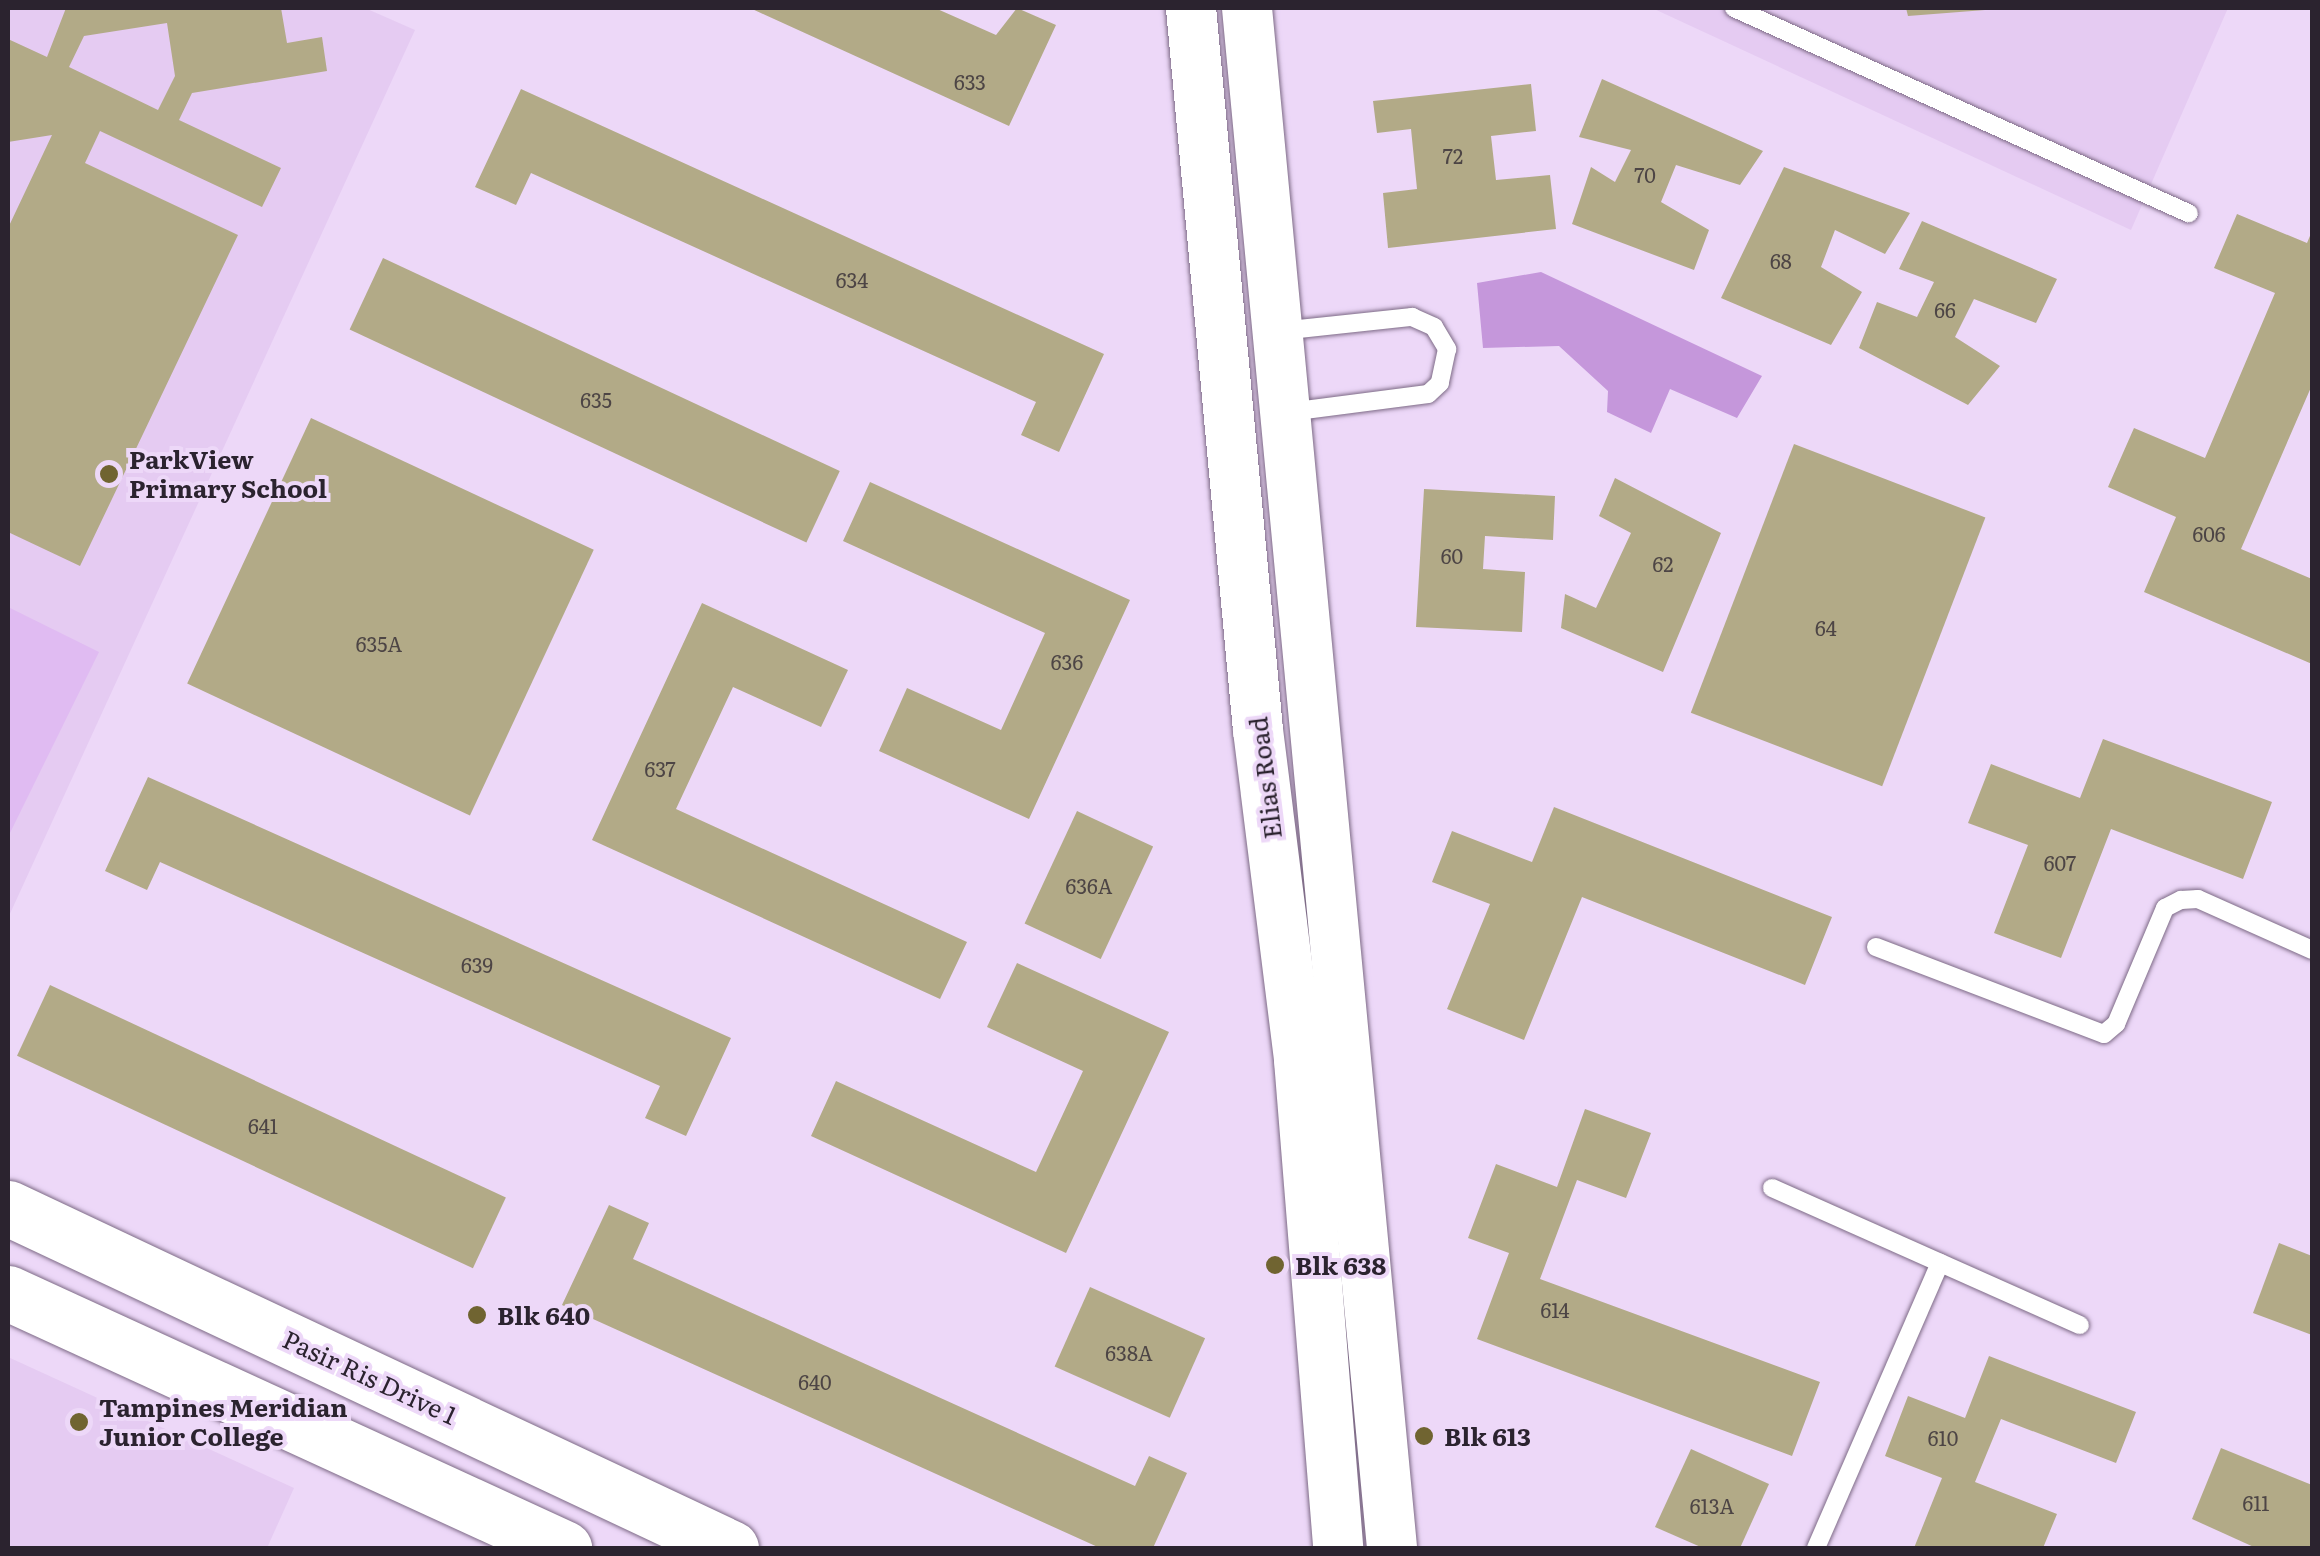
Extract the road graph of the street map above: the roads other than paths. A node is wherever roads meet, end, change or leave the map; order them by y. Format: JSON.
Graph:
{"nodes":[{"id":1,"x":1191,"y":8,"type":"edge"},
{"id":2,"x":1246,"y":8,"type":"edge"},
{"id":3,"x":1734,"y":8,"type":"edge"},
{"id":4,"x":2189,"y":213,"type":"dead end"},
{"id":5,"x":1274,"y":332,"type":"junction"},
{"id":6,"x":1283,"y":413,"type":"junction"},
{"id":7,"x":1876,"y":947,"type":"dead end"},
{"id":8,"x":2312,"y":950,"type":"edge"},
{"id":9,"x":1772,"y":1188,"type":"dead end"},
{"id":10,"x":8,"y":1208,"type":"edge"},
{"id":11,"x":1940,"y":1263,"type":"junction"},
{"id":12,"x":8,"y":1293,"type":"edge"},
{"id":13,"x":2080,"y":1325,"type":"dead end"},
{"id":14,"x":564,"y":1548,"type":"edge"},
{"id":15,"x":731,"y":1548,"type":"edge"},
{"id":16,"x":1338,"y":1548,"type":"edge"},
{"id":17,"x":1392,"y":1548,"type":"edge"},
{"id":18,"x":1816,"y":1548,"type":"edge"}],
"edges":[{"from":1,"to":16,"type":"main road","name":"Elias Road"},
{"from":2,"to":5,"type":"main road"},
{"from":3,"to":4,"type":"lane"},
{"from":5,"to":6,"type":"main road"},
{"from":5,"to":6,"type":"lane"},
{"from":6,"to":17,"type":"main road"},
{"from":7,"to":8,"type":"lane"},
{"from":9,"to":11,"type":"lane"},
{"from":10,"to":15,"type":"main road","name":"Pasir Ris Drive 1"},
{"from":11,"to":13,"type":"lane"},
{"from":11,"to":18,"type":"lane"},
{"from":12,"to":14,"type":"main road"}]}
